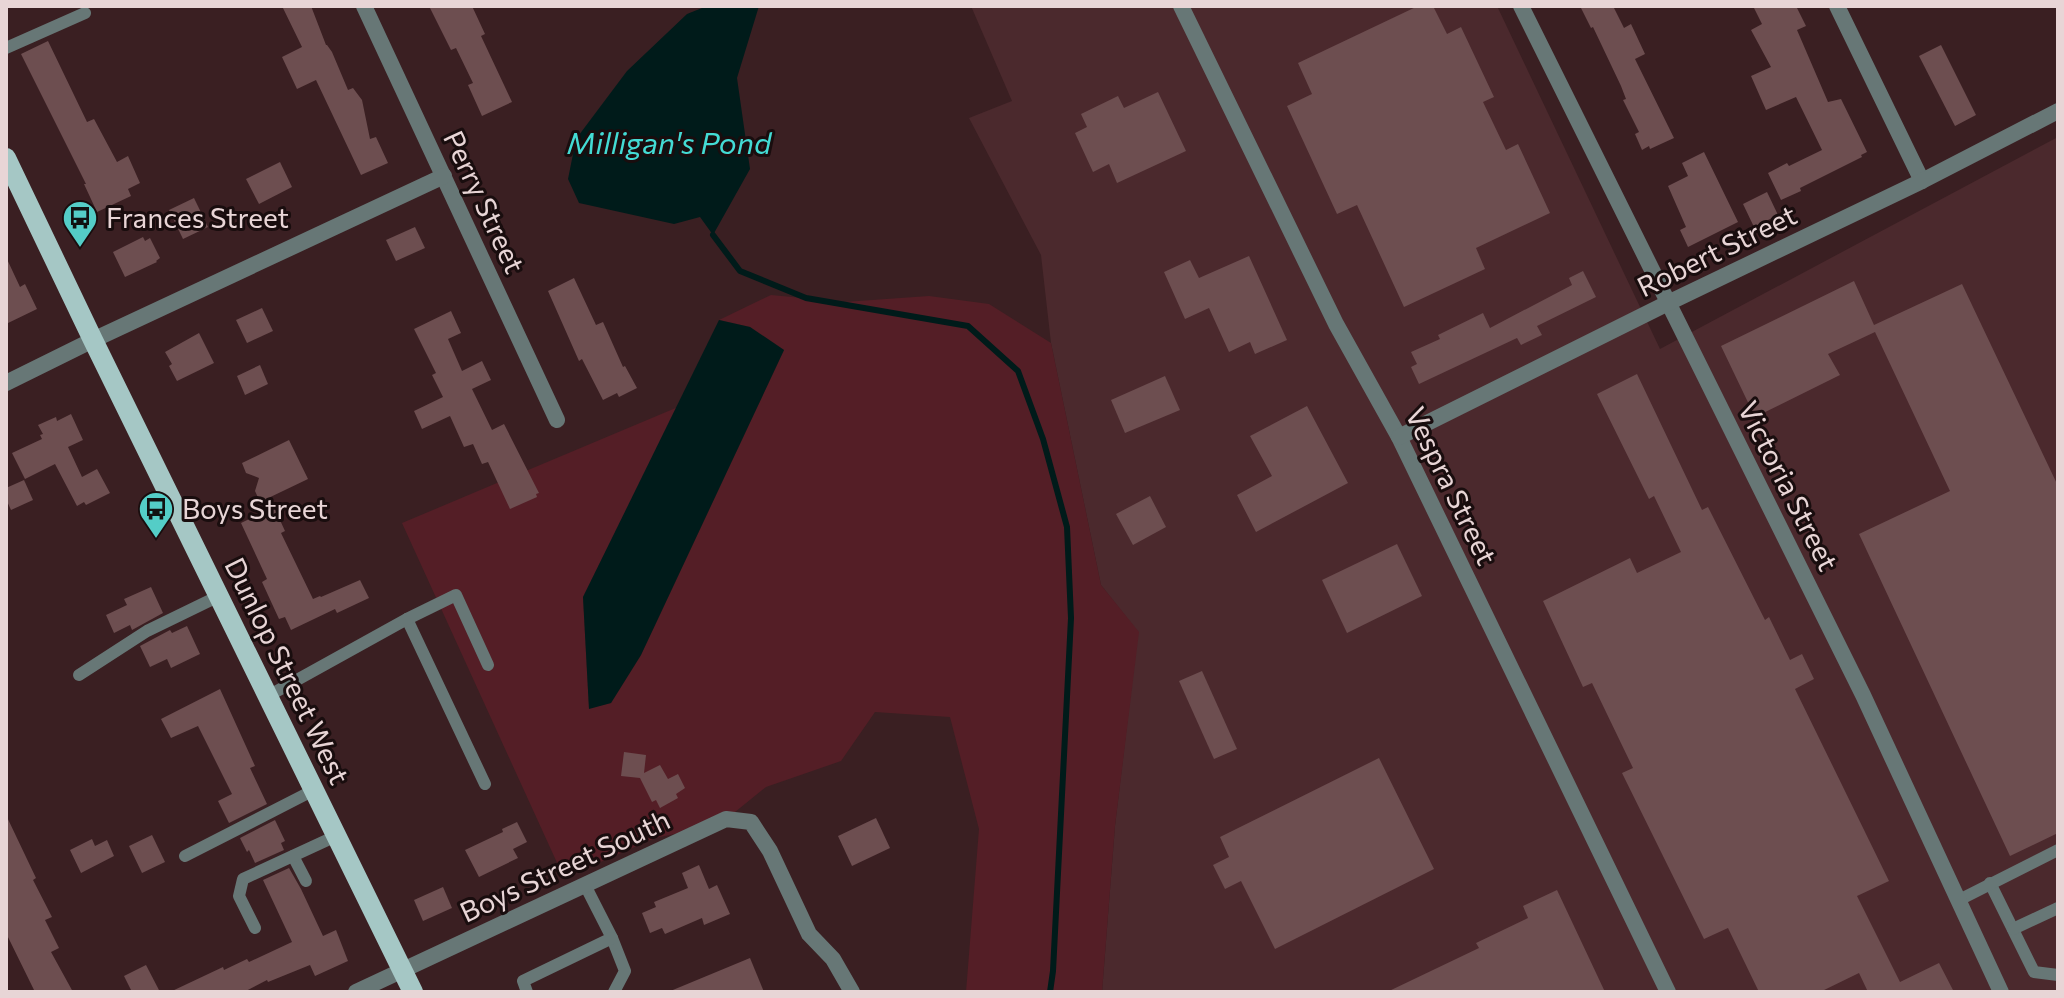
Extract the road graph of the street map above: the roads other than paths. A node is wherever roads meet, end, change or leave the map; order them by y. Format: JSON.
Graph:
{"nodes":[{"id":1,"x":364,"y":6,"type":"edge"},
{"id":2,"x":1181,"y":6,"type":"edge"},
{"id":3,"x":1521,"y":6,"type":"edge"},
{"id":4,"x":1837,"y":6,"type":"edge"},
{"id":5,"x":85,"y":13,"type":"dead end"},
{"id":6,"x":6,"y":48,"type":"edge"},
{"id":7,"x":2058,"y":111,"type":"edge"},
{"id":8,"x":6,"y":158,"type":"edge"},
{"id":9,"x":444,"y":176,"type":"junction"},
{"id":10,"x":1922,"y":181,"type":"junction"},
{"id":11,"x":1668,"y":303,"type":"junction"},
{"id":12,"x":93,"y":340,"type":"junction"},
{"id":13,"x":6,"y":383,"type":"edge"},
{"id":14,"x":557,"y":420,"type":"dead end"},
{"id":15,"x":1399,"y":437,"type":"junction"},
{"id":16,"x":219,"y":596,"type":"junction"},
{"id":17,"x":407,"y":619,"type":"junction"},
{"id":18,"x":488,"y":665,"type":"dead end"},
{"id":19,"x":79,"y":675,"type":"dead end"},
{"id":20,"x":268,"y":696,"type":"junction"},
{"id":21,"x":485,"y":784,"type":"dead end"},
{"id":22,"x":314,"y":790,"type":"junction"},
{"id":23,"x":336,"y":836,"type":"junction"},
{"id":24,"x":2058,"y":850,"type":"edge"},
{"id":25,"x":185,"y":856,"type":"dead end"},
{"id":26,"x":293,"y":856,"type":"junction"},
{"id":27,"x":306,"y":881,"type":"dead end"},
{"id":28,"x":1990,"y":883,"type":"junction"},
{"id":29,"x":585,"y":885,"type":"junction"},
{"id":30,"x":1959,"y":900,"type":"junction"},
{"id":31,"x":2058,"y":908,"type":"edge"},
{"id":32,"x":255,"y":928,"type":"dead end"},
{"id":33,"x":2013,"y":929,"type":"junction"},
{"id":34,"x":612,"y":938,"type":"junction"},
{"id":35,"x":403,"y":970,"type":"junction"},
{"id":36,"x":2058,"y":975,"type":"edge"},
{"id":37,"x":356,"y":992,"type":"edge"},
{"id":38,"x":413,"y":992,"type":"edge"},
{"id":39,"x":527,"y":992,"type":"edge"},
{"id":40,"x":614,"y":992,"type":"edge"},
{"id":41,"x":852,"y":992,"type":"edge"},
{"id":42,"x":1668,"y":992,"type":"edge"},
{"id":43,"x":2001,"y":992,"type":"edge"}],
"edges":[{"from":1,"to":9,"type":"street","name":"Perry Street"},
{"from":2,"to":15,"type":"street","name":"Vespra Street"},
{"from":3,"to":11,"type":"street","name":"Victoria Street"},
{"from":4,"to":10,"type":"street"},
{"from":5,"to":6,"type":"lane"},
{"from":7,"to":10,"type":"street","name":"Robert Street"},
{"from":8,"to":12,"type":"main road","name":"Dunlop Street West"},
{"from":9,"to":12,"type":"street"},
{"from":9,"to":14,"type":"street","name":"Perry Street"},
{"from":10,"to":11,"type":"street","name":"Robert Street"},
{"from":11,"to":15,"type":"street","name":"Robert Street"},
{"from":11,"to":30,"type":"street","name":"Victoria Street"},
{"from":12,"to":13,"type":"street"},
{"from":12,"to":16,"type":"main road","name":"Dunlop Street West"},
{"from":15,"to":42,"type":"street","name":"Vespra Street"},
{"from":16,"to":19,"type":"lane"},
{"from":16,"to":20,"type":"main road","name":"Dunlop Street West"},
{"from":17,"to":18,"type":"lane"},
{"from":17,"to":20,"type":"lane"},
{"from":17,"to":21,"type":"lane"},
{"from":20,"to":22,"type":"main road","name":"Dunlop Street West"},
{"from":22,"to":23,"type":"main road","name":"Dunlop Street West"},
{"from":22,"to":25,"type":"lane"},
{"from":23,"to":26,"type":"lane"},
{"from":23,"to":35,"type":"main road","name":"Dunlop Street West"},
{"from":24,"to":28,"type":"lane"},
{"from":26,"to":27,"type":"lane"},
{"from":26,"to":32,"type":"lane"},
{"from":28,"to":30,"type":"lane"},
{"from":28,"to":33,"type":"lane"},
{"from":29,"to":34,"type":"lane"},
{"from":29,"to":35,"type":"street","name":"Boys Street South"},
{"from":29,"to":41,"type":"street","name":"Boys Street South"},
{"from":30,"to":43,"type":"street","name":"Victoria Street"},
{"from":31,"to":33,"type":"lane"},
{"from":33,"to":36,"type":"lane"},
{"from":34,"to":39,"type":"lane"},
{"from":34,"to":40,"type":"lane"},
{"from":35,"to":37,"type":"street","name":"Boys Street South"},
{"from":35,"to":38,"type":"main road","name":"Dunlop Street West"}]}
